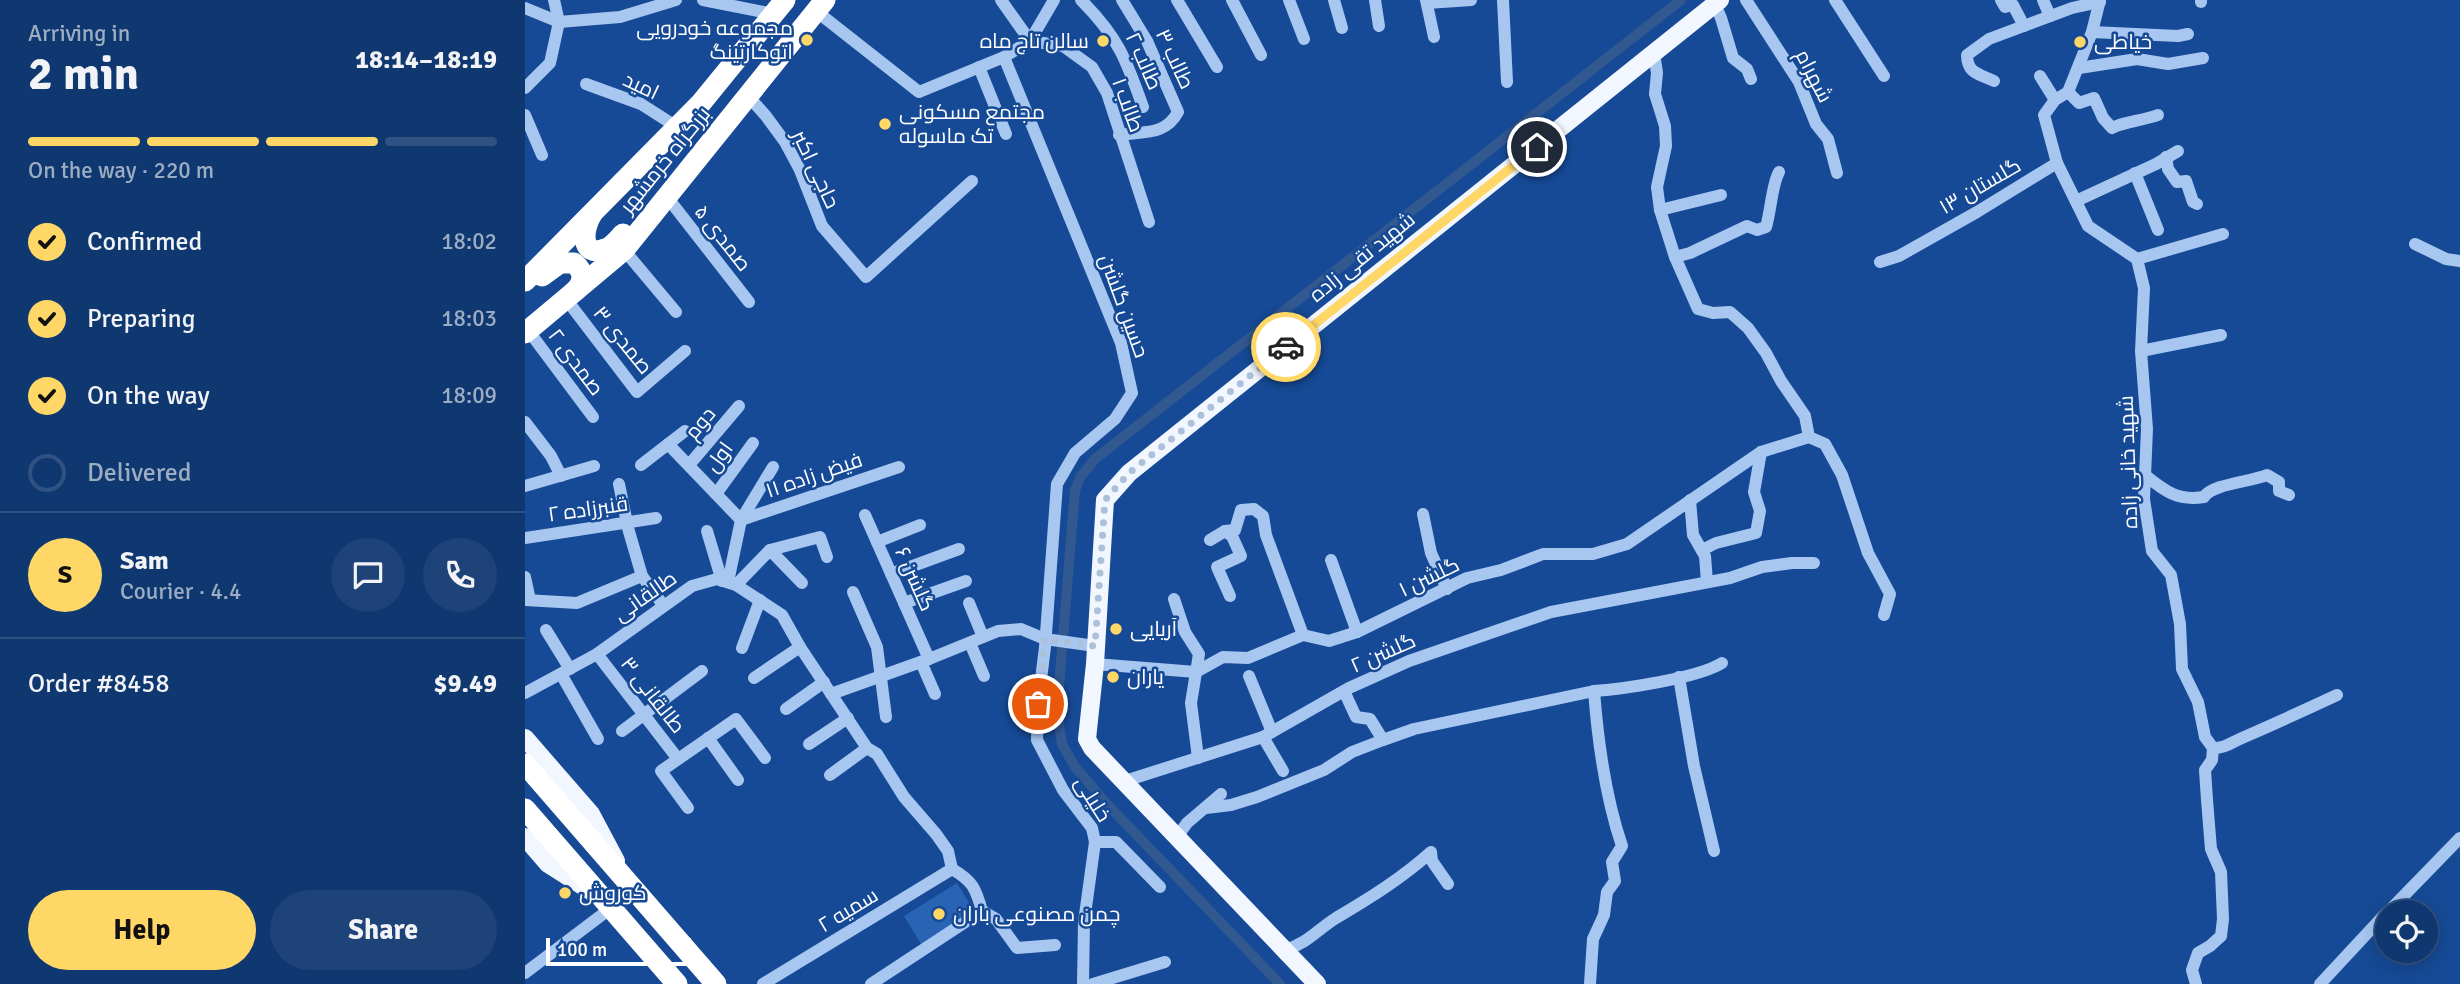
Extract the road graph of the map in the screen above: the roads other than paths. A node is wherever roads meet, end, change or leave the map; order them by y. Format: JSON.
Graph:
{"nodes":[{"id":1,"x":554,"y":0,"type":"edge"},
{"id":2,"x":676,"y":0,"type":"edge"},
{"id":3,"x":703,"y":0,"type":"edge"},
{"id":4,"x":1001,"y":0,"type":"edge"},
{"id":5,"x":1055,"y":0,"type":"edge"},
{"id":6,"x":1081,"y":0,"type":"edge"},
{"id":7,"x":1122,"y":0,"type":"edge"},
{"id":8,"x":1177,"y":0,"type":"edge"},
{"id":9,"x":1232,"y":0,"type":"edge"},
{"id":10,"x":1289,"y":0,"type":"edge"},
{"id":11,"x":1334,"y":0,"type":"edge"},
{"id":12,"x":1375,"y":0,"type":"edge"},
{"id":13,"x":1471,"y":0,"type":"edge"},
{"id":14,"x":1503,"y":0,"type":"edge"},
{"id":15,"x":1747,"y":0,"type":"edge"},
{"id":16,"x":1835,"y":0,"type":"edge"},
{"id":17,"x":2001,"y":0,"type":"edge"},
{"id":18,"x":2043,"y":0,"type":"edge"},
{"id":19,"x":2100,"y":1,"type":"edge"},
{"id":20,"x":1426,"y":2,"type":"edge"},
{"id":21,"x":1718,"y":2,"type":"edge"},
{"id":22,"x":820,"y":6,"type":"edge"},
{"id":23,"x":779,"y":7,"type":"edge"},
{"id":24,"x":525,"y":8,"type":"edge"},
{"id":25,"x":2050,"y":16,"type":"junction"},
{"id":26,"x":559,"y":22,"type":"junction"},
{"id":27,"x":1379,"y":26,"type":"dead end"},
{"id":28,"x":2024,"y":26,"type":"junction"},
{"id":29,"x":1342,"y":28,"type":"dead end"},
{"id":30,"x":2092,"y":32,"type":"junction"},
{"id":31,"x":2188,"y":34,"type":"dead end"},
{"id":32,"x":1434,"y":37,"type":"dead end"},
{"id":33,"x":1304,"y":39,"type":"dead end"},
{"id":34,"x":1030,"y":41,"type":"junction"},
{"id":35,"x":1654,"y":53,"type":"junction"},
{"id":36,"x":1261,"y":55,"type":"dead end"},
{"id":37,"x":1004,"y":57,"type":"junction"},
{"id":38,"x":2203,"y":58,"type":"dead end"},
{"id":39,"x":979,"y":67,"type":"junction"},
{"id":40,"x":1217,"y":67,"type":"dead end"},
{"id":41,"x":2079,"y":68,"type":"junction"},
{"id":42,"x":1884,"y":76,"type":"dead end"},
{"id":43,"x":2040,"y":76,"type":"dead end"},
{"id":44,"x":1751,"y":79,"type":"dead end"},
{"id":45,"x":1994,"y":81,"type":"dead end"},
{"id":46,"x":1507,"y":82,"type":"dead end"},
{"id":47,"x":586,"y":84,"type":"dead end"},
{"id":48,"x":525,"y":89,"type":"edge"},
{"id":49,"x":2068,"y":93,"type":"junction"},
{"id":50,"x":748,"y":96,"type":"junction"},
{"id":51,"x":2055,"y":100,"type":"junction"},
{"id":52,"x":1143,"y":107,"type":"dead end"},
{"id":53,"x":525,"y":115,"type":"edge"},
{"id":54,"x":2158,"y":115,"type":"dead end"},
{"id":55,"x":677,"y":127,"type":"junction"},
{"id":56,"x":1006,"y":134,"type":"dead end"},
{"id":57,"x":1119,"y":135,"type":"junction"},
{"id":58,"x":713,"y":139,"type":"junction"},
{"id":59,"x":542,"y":155,"type":"dead end"},
{"id":60,"x":2057,"y":163,"type":"junction"},
{"id":61,"x":1779,"y":172,"type":"dead end"},
{"id":62,"x":1836,"y":173,"type":"dead end"},
{"id":63,"x":2135,"y":173,"type":"junction"},
{"id":64,"x":972,"y":181,"type":"dead end"},
{"id":65,"x":1721,"y":195,"type":"dead end"},
{"id":66,"x":667,"y":197,"type":"junction"},
{"id":67,"x":2075,"y":201,"type":"junction"},
{"id":68,"x":2197,"y":204,"type":"dead end"},
{"id":69,"x":1660,"y":209,"type":"junction"},
{"id":70,"x":593,"y":213,"type":"junction"},
{"id":71,"x":1149,"y":222,"type":"dead end"},
{"id":72,"x":2158,"y":230,"type":"dead end"},
{"id":73,"x":2223,"y":234,"type":"dead end"},
{"id":74,"x":2415,"y":244,"type":"dead end"},
{"id":75,"x":624,"y":250,"type":"junction"},
{"id":76,"x":1675,"y":257,"type":"junction"},
{"id":77,"x":2137,"y":259,"type":"junction"},
{"id":78,"x":2460,"y":261,"type":"edge"},
{"id":79,"x":1880,"y":262,"type":"dead end"},
{"id":80,"x":525,"y":281,"type":"edge"},
{"id":81,"x":525,"y":288,"type":"edge"},
{"id":82,"x":570,"y":296,"type":"junction"},
{"id":83,"x":749,"y":302,"type":"dead end"},
{"id":84,"x":675,"y":312,"type":"dead end"},
{"id":85,"x":526,"y":331,"type":"edge"},
{"id":86,"x":2221,"y":335,"type":"dead end"},
{"id":87,"x":685,"y":351,"type":"dead end"},
{"id":88,"x":2141,"y":351,"type":"junction"},
{"id":89,"x":739,"y":406,"type":"dead end"},
{"id":90,"x":593,"y":417,"type":"dead end"},
{"id":91,"x":525,"y":422,"type":"edge"},
{"id":92,"x":685,"y":431,"type":"dead end"},
{"id":93,"x":1809,"y":437,"type":"junction"},
{"id":94,"x":753,"y":443,"type":"dead end"},
{"id":95,"x":668,"y":444,"type":"junction"},
{"id":96,"x":1761,"y":452,"type":"junction"},
{"id":97,"x":641,"y":465,"type":"dead end"},
{"id":98,"x":689,"y":465,"type":"junction"},
{"id":99,"x":594,"y":467,"type":"dead end"},
{"id":100,"x":773,"y":467,"type":"dead end"},
{"id":101,"x":899,"y":467,"type":"dead end"},
{"id":102,"x":561,"y":476,"type":"junction"},
{"id":103,"x":2147,"y":476,"type":"junction"},
{"id":104,"x":619,"y":484,"type":"dead end"},
{"id":105,"x":525,"y":486,"type":"edge"},
{"id":106,"x":716,"y":494,"type":"junction"},
{"id":107,"x":2289,"y":495,"type":"dead end"},
{"id":108,"x":1690,"y":500,"type":"junction"},
{"id":109,"x":1423,"y":514,"type":"dead end"},
{"id":110,"x":865,"y":515,"type":"dead end"},
{"id":111,"x":656,"y":518,"type":"dead end"},
{"id":112,"x":741,"y":520,"type":"junction"},
{"id":113,"x":627,"y":523,"type":"junction"},
{"id":114,"x":920,"y":526,"type":"dead end"},
{"id":115,"x":707,"y":531,"type":"dead end"},
{"id":116,"x":1225,"y":531,"type":"junction"},
{"id":117,"x":525,"y":538,"type":"edge"},
{"id":118,"x":1210,"y":540,"type":"dead end"},
{"id":119,"x":877,"y":542,"type":"junction"},
{"id":120,"x":960,"y":549,"type":"dead end"},
{"id":121,"x":771,"y":550,"type":"junction"},
{"id":122,"x":1702,"y":550,"type":"junction"},
{"id":123,"x":827,"y":557,"type":"dead end"},
{"id":124,"x":1331,"y":560,"type":"dead end"},
{"id":125,"x":1814,"y":563,"type":"dead end"},
{"id":126,"x":891,"y":574,"type":"junction"},
{"id":127,"x":642,"y":576,"type":"junction"},
{"id":128,"x":525,"y":577,"type":"edge"},
{"id":129,"x":966,"y":581,"type":"dead end"},
{"id":130,"x":1707,"y":582,"type":"junction"},
{"id":131,"x":729,"y":583,"type":"junction"},
{"id":132,"x":802,"y":583,"type":"dead end"},
{"id":133,"x":1447,"y":589,"type":"junction"},
{"id":134,"x":853,"y":592,"type":"dead end"},
{"id":135,"x":1230,"y":596,"type":"dead end"},
{"id":136,"x":1174,"y":599,"type":"dead end"},
{"id":137,"x":528,"y":600,"type":"edge"},
{"id":138,"x":760,"y":600,"type":"junction"},
{"id":139,"x":904,"y":603,"type":"junction"},
{"id":140,"x":968,"y":603,"type":"dead end"},
{"id":141,"x":663,"y":605,"type":"junction"},
{"id":142,"x":1884,"y":615,"type":"dead end"},
{"id":143,"x":546,"y":630,"type":"dead end"},
{"id":144,"x":1357,"y":632,"type":"junction"},
{"id":145,"x":1303,"y":635,"type":"junction"},
{"id":146,"x":983,"y":637,"type":"junction"},
{"id":147,"x":1045,"y":639,"type":"junction"},
{"id":148,"x":970,"y":643,"type":"junction"},
{"id":149,"x":1095,"y":646,"type":"junction"},
{"id":150,"x":800,"y":647,"type":"junction"},
{"id":151,"x":742,"y":648,"type":"dead end"},
{"id":152,"x":597,"y":654,"type":"junction"},
{"id":153,"x":925,"y":660,"type":"junction"},
{"id":154,"x":1722,"y":663,"type":"dead end"},
{"id":155,"x":1095,"y":664,"type":"junction"},
{"id":156,"x":566,"y":671,"type":"junction"},
{"id":157,"x":702,"y":671,"type":"dead end"},
{"id":158,"x":1196,"y":672,"type":"junction"},
{"id":159,"x":1249,"y":676,"type":"dead end"},
{"id":160,"x":881,"y":677,"type":"junction"},
{"id":161,"x":984,"y":677,"type":"dead end"},
{"id":162,"x":1679,"y":677,"type":"junction"},
{"id":163,"x":754,"y":678,"type":"dead end"},
{"id":164,"x":824,"y":682,"type":"junction"},
{"id":165,"x":1344,"y":691,"type":"junction"},
{"id":166,"x":1594,"y":691,"type":"junction"},
{"id":167,"x":525,"y":693,"type":"edge"},
{"id":168,"x":831,"y":694,"type":"junction"},
{"id":169,"x":935,"y":694,"type":"dead end"},
{"id":170,"x":2337,"y":695,"type":"dead end"},
{"id":171,"x":786,"y":709,"type":"dead end"},
{"id":172,"x":644,"y":714,"type":"junction"},
{"id":173,"x":886,"y":717,"type":"dead end"},
{"id":174,"x":848,"y":718,"type":"junction"},
{"id":175,"x":622,"y":731,"type":"dead end"},
{"id":176,"x":1268,"y":735,"type":"junction"},
{"id":177,"x":525,"y":738,"type":"edge"},
{"id":178,"x":708,"y":738,"type":"junction"},
{"id":179,"x":598,"y":739,"type":"dead end"},
{"id":180,"x":1383,"y":740,"type":"junction"},
{"id":181,"x":809,"y":744,"type":"dead end"},
{"id":182,"x":867,"y":748,"type":"junction"},
{"id":183,"x":2213,"y":748,"type":"junction"},
{"id":184,"x":765,"y":758,"type":"dead end"},
{"id":185,"x":1198,"y":758,"type":"junction"},
{"id":186,"x":678,"y":759,"type":"junction"},
{"id":187,"x":525,"y":764,"type":"edge"},
{"id":188,"x":1283,"y":771,"type":"dead end"},
{"id":189,"x":830,"y":775,"type":"dead end"},
{"id":190,"x":738,"y":780,"type":"dead end"},
{"id":191,"x":1125,"y":781,"type":"junction"},
{"id":192,"x":1221,"y":794,"type":"dead end"},
{"id":193,"x":688,"y":808,"type":"dead end"},
{"id":194,"x":1206,"y":808,"type":"junction"},
{"id":195,"x":525,"y":809,"type":"edge"},
{"id":196,"x":525,"y":837,"type":"edge"},
{"id":197,"x":1177,"y":837,"type":"junction"},
{"id":198,"x":2460,"y":838,"type":"edge"},
{"id":199,"x":1095,"y":842,"type":"junction"},
{"id":200,"x":1714,"y":851,"type":"dead end"},
{"id":201,"x":952,"y":869,"type":"junction"},
{"id":202,"x":626,"y":880,"type":"junction"},
{"id":203,"x":1448,"y":884,"type":"dead end"},
{"id":204,"x":1160,"y":887,"type":"dead end"},
{"id":205,"x":2399,"y":900,"type":"edge"},
{"id":206,"x":607,"y":904,"type":"junction"},
{"id":207,"x":982,"y":911,"type":"junction"},
{"id":208,"x":2375,"y":925,"type":"edge"},
{"id":209,"x":1055,"y":945,"type":"dead end"},
{"id":210,"x":1285,"y":950,"type":"junction"},
{"id":211,"x":1165,"y":962,"type":"dead end"},
{"id":212,"x":525,"y":973,"type":"edge"},
{"id":213,"x":677,"y":984,"type":"edge"},
{"id":214,"x":716,"y":984,"type":"edge"},
{"id":215,"x":763,"y":984,"type":"edge"},
{"id":216,"x":871,"y":984,"type":"edge"},
{"id":217,"x":1083,"y":984,"type":"edge"},
{"id":218,"x":1093,"y":984,"type":"edge"},
{"id":219,"x":1317,"y":984,"type":"edge"},
{"id":220,"x":1590,"y":984,"type":"edge"},
{"id":221,"x":2196,"y":984,"type":"edge"},
{"id":222,"x":2320,"y":984,"type":"edge"}],
"edges":[{"from":1,"to":26,"type":"street"},
{"from":2,"to":26,"type":"street"},
{"from":3,"to":23,"type":"street"},
{"from":4,"to":34,"type":"street"},
{"from":5,"to":34,"type":"street"},
{"from":6,"to":52,"type":"street","name":"طالب ۲"},
{"from":7,"to":57,"type":"street","name":"طالب ۳"},
{"from":8,"to":40,"type":"street"},
{"from":9,"to":36,"type":"street"},
{"from":10,"to":33,"type":"street"},
{"from":11,"to":29,"type":"street"},
{"from":12,"to":27,"type":"street"},
{"from":13,"to":20,"type":"street"},
{"from":14,"to":46,"type":"street"},
{"from":15,"to":62,"type":"street","name":"شهرام"},
{"from":16,"to":42,"type":"street"},
{"from":17,"to":28,"type":"street"},
{"from":18,"to":25,"type":"street"},
{"from":19,"to":25,"type":"street"},
{"from":19,"to":30,"type":"street"},
{"from":20,"to":32,"type":"street"},
{"from":21,"to":35,"type":"main road","name":"شهید تقی زاده"},
{"from":21,"to":44,"type":"street"},
{"from":22,"to":39,"type":"street"},
{"from":22,"to":50,"type":"highway","name":"بزرگراه خرمشهر"},
{"from":23,"to":55,"type":"highway","name":"بزرگراه خرمشهر"},
{"from":24,"to":26,"type":"street"},
{"from":25,"to":28,"type":"street"},
{"from":26,"to":48,"type":"street"},
{"from":28,"to":45,"type":"street"},
{"from":30,"to":31,"type":"street"},
{"from":30,"to":41,"type":"street"},
{"from":34,"to":37,"type":"street"},
{"from":34,"to":57,"type":"street","name":"طالب ۱"},
{"from":35,"to":69,"type":"street"},
{"from":35,"to":149,"type":"main road","name":"شهید تقی زاده"},
{"from":37,"to":39,"type":"street"},
{"from":37,"to":147,"type":"street","name":"حسین گلشن"},
{"from":38,"to":41,"type":"street"},
{"from":39,"to":56,"type":"street"},
{"from":41,"to":49,"type":"street"},
{"from":43,"to":51,"type":"street"},
{"from":47,"to":55,"type":"street","name":"امید"},
{"from":49,"to":51,"type":"street"},
{"from":49,"to":54,"type":"street"},
{"from":50,"to":58,"type":"highway","name":"بزرگراه خرمشهر"},
{"from":50,"to":64,"type":"street","name":"حاجی اکبر"},
{"from":51,"to":60,"type":"street"},
{"from":53,"to":59,"type":"street"},
{"from":55,"to":70,"type":"highway","name":"بزرگراه خرمشهر"},
{"from":57,"to":71,"type":"street","name":"طالب ۱"},
{"from":58,"to":66,"type":"highway","name":"بزرگراه خرمشهر"},
{"from":58,"to":70,"type":"highway"},
{"from":60,"to":67,"type":"street"},
{"from":60,"to":79,"type":"street","name":"گلستان ۱۳"},
{"from":61,"to":76,"type":"street"},
{"from":63,"to":67,"type":"street"},
{"from":63,"to":68,"type":"street"},
{"from":63,"to":72,"type":"street"},
{"from":65,"to":69,"type":"street"},
{"from":66,"to":75,"type":"highway","name":"بزرگراه خرمشهر"},
{"from":66,"to":83,"type":"street","name":"صمدی ۵"},
{"from":67,"to":77,"type":"street"},
{"from":69,"to":76,"type":"street"},
{"from":70,"to":80,"type":"highway","name":"بزرگراه خرمشهر"},
{"from":73,"to":77,"type":"street"},
{"from":74,"to":78,"type":"street"},
{"from":75,"to":82,"type":"highway","name":"بزرگراه خرمشهر"},
{"from":75,"to":84,"type":"street"},
{"from":76,"to":93,"type":"street"},
{"from":77,"to":88,"type":"street","name":"شهید خانی زاده"},
{"from":81,"to":82,"type":"highway"},
{"from":82,"to":85,"type":"highway","name":"بزرگراه خرمشهر"},
{"from":82,"to":87,"type":"street","name":"صمدی ۳"},
{"from":85,"to":90,"type":"street","name":"صمدی ۲"},
{"from":86,"to":88,"type":"street"},
{"from":88,"to":103,"type":"street","name":"شهید خانی زاده"},
{"from":89,"to":98,"type":"street","name":"دوم"},
{"from":91,"to":102,"type":"street"},
{"from":92,"to":95,"type":"street"},
{"from":93,"to":96,"type":"street","name":"گلشن ۱"},
{"from":93,"to":142,"type":"street"},
{"from":94,"to":106,"type":"street","name":"اول"},
{"from":95,"to":97,"type":"street"},
{"from":95,"to":98,"type":"street"},
{"from":96,"to":108,"type":"street","name":"گلشن ۱"},
{"from":96,"to":122,"type":"street"},
{"from":98,"to":106,"type":"street"},
{"from":99,"to":102,"type":"street"},
{"from":100,"to":112,"type":"street"},
{"from":101,"to":112,"type":"street","name":"فیض زاده ۱۱"},
{"from":102,"to":105,"type":"street"},
{"from":103,"to":107,"type":"street"},
{"from":103,"to":183,"type":"street","name":"شهید خانی زاده"},
{"from":104,"to":113,"type":"street"},
{"from":106,"to":112,"type":"street"},
{"from":108,"to":122,"type":"street"},
{"from":108,"to":133,"type":"street","name":"گلشن ۱"},
{"from":109,"to":133,"type":"street"},
{"from":110,"to":119,"type":"street","name":"گلشن ۶"},
{"from":111,"to":113,"type":"street","name":"قنبرزاده ۲"},
{"from":112,"to":131,"type":"street"},
{"from":113,"to":117,"type":"street","name":"قنبرزاده ۲"},
{"from":113,"to":127,"type":"street"},
{"from":114,"to":119,"type":"street"},
{"from":115,"to":131,"type":"street"},
{"from":116,"to":118,"type":"street"},
{"from":116,"to":135,"type":"street"},
{"from":116,"to":145,"type":"street"},
{"from":119,"to":126,"type":"street","name":"گلشن ۶"},
{"from":120,"to":126,"type":"street"},
{"from":121,"to":123,"type":"street"},
{"from":121,"to":131,"type":"street"},
{"from":121,"to":132,"type":"street"},
{"from":122,"to":130,"type":"street"},
{"from":124,"to":144,"type":"street"},
{"from":125,"to":130,"type":"street","name":"گلشن ۲"},
{"from":126,"to":139,"type":"street","name":"گلشن ۶"},
{"from":127,"to":137,"type":"street"},
{"from":127,"to":141,"type":"street"},
{"from":128,"to":137,"type":"street"},
{"from":129,"to":139,"type":"street"},
{"from":130,"to":165,"type":"street","name":"گلشن ۲"},
{"from":131,"to":138,"type":"street"},
{"from":131,"to":141,"type":"street","name":"طالقانی"},
{"from":133,"to":144,"type":"street","name":"گلشن ۱"},
{"from":134,"to":160,"type":"street"},
{"from":136,"to":158,"type":"street"},
{"from":138,"to":150,"type":"street"},
{"from":138,"to":151,"type":"street"},
{"from":139,"to":153,"type":"street","name":"گلشن ۶"},
{"from":140,"to":146,"type":"street"},
{"from":141,"to":152,"type":"street","name":"طالقانی"},
{"from":143,"to":156,"type":"street"},
{"from":144,"to":145,"type":"street","name":"گلشن ۱"},
{"from":145,"to":158,"type":"street","name":"گلشن ۱"},
{"from":146,"to":147,"type":"street"},
{"from":146,"to":148,"type":"street"},
{"from":147,"to":149,"type":"street"},
{"from":147,"to":199,"type":"street","name":"خلیلی"},
{"from":148,"to":153,"type":"street"},
{"from":148,"to":161,"type":"street"},
{"from":149,"to":155,"type":"main road","name":"شهید تقی زاده"},
{"from":150,"to":163,"type":"street"},
{"from":150,"to":164,"type":"street"},
{"from":152,"to":156,"type":"street","name":"طالقانی"},
{"from":152,"to":172,"type":"street","name":"طالقانی ۳"},
{"from":153,"to":160,"type":"street"},
{"from":153,"to":169,"type":"street","name":"گلشن ۶"},
{"from":154,"to":162,"type":"street"},
{"from":155,"to":158,"type":"street"},
{"from":155,"to":191,"type":"main road","name":"شهید تقی زاده"},
{"from":156,"to":167,"type":"street","name":"طالقانی"},
{"from":156,"to":179,"type":"street"},
{"from":157,"to":172,"type":"street"},
{"from":158,"to":185,"type":"street"},
{"from":159,"to":176,"type":"street"},
{"from":160,"to":168,"type":"street"},
{"from":160,"to":173,"type":"street"},
{"from":162,"to":166,"type":"street"},
{"from":162,"to":200,"type":"street"},
{"from":164,"to":168,"type":"street"},
{"from":164,"to":171,"type":"street"},
{"from":165,"to":176,"type":"street","name":"گلشن ۲"},
{"from":165,"to":180,"type":"street"},
{"from":166,"to":180,"type":"street"},
{"from":166,"to":220,"type":"street"},
{"from":168,"to":174,"type":"street"},
{"from":170,"to":183,"type":"street"},
{"from":172,"to":175,"type":"street"},
{"from":172,"to":186,"type":"street","name":"طالقانی ۳"},
{"from":174,"to":181,"type":"street"},
{"from":174,"to":182,"type":"street"},
{"from":176,"to":185,"type":"street","name":"گلشن ۲"},
{"from":176,"to":188,"type":"street"},
{"from":177,"to":202,"type":"main road"},
{"from":178,"to":184,"type":"street"},
{"from":178,"to":186,"type":"street"},
{"from":178,"to":190,"type":"street"},
{"from":180,"to":194,"type":"street"},
{"from":182,"to":189,"type":"street"},
{"from":182,"to":201,"type":"street"},
{"from":183,"to":221,"type":"street"},
{"from":185,"to":191,"type":"street","name":"گلشن ۲"},
{"from":186,"to":193,"type":"street"},
{"from":187,"to":202,"type":"highway"},
{"from":191,"to":197,"type":"main road","name":"شهید تقی زاده"},
{"from":192,"to":194,"type":"street"},
{"from":194,"to":197,"type":"street"},
{"from":195,"to":206,"type":"highway"},
{"from":196,"to":206,"type":"main road"},
{"from":197,"to":210,"type":"main road","name":"شهید تقی زاده"},
{"from":198,"to":205,"type":"street"},
{"from":199,"to":204,"type":"street"},
{"from":199,"to":217,"type":"street","name":"خلیلی"},
{"from":201,"to":207,"type":"street"},
{"from":201,"to":215,"type":"street","name":"سمیه ۲"},
{"from":202,"to":214,"type":"highway"},
{"from":203,"to":210,"type":"street"},
{"from":206,"to":212,"type":"street"},
{"from":206,"to":213,"type":"highway"},
{"from":207,"to":209,"type":"street"},
{"from":207,"to":216,"type":"street"},
{"from":208,"to":222,"type":"street"},
{"from":210,"to":219,"type":"main road","name":"شهید تقی زاده"},
{"from":211,"to":218,"type":"street"}]}
